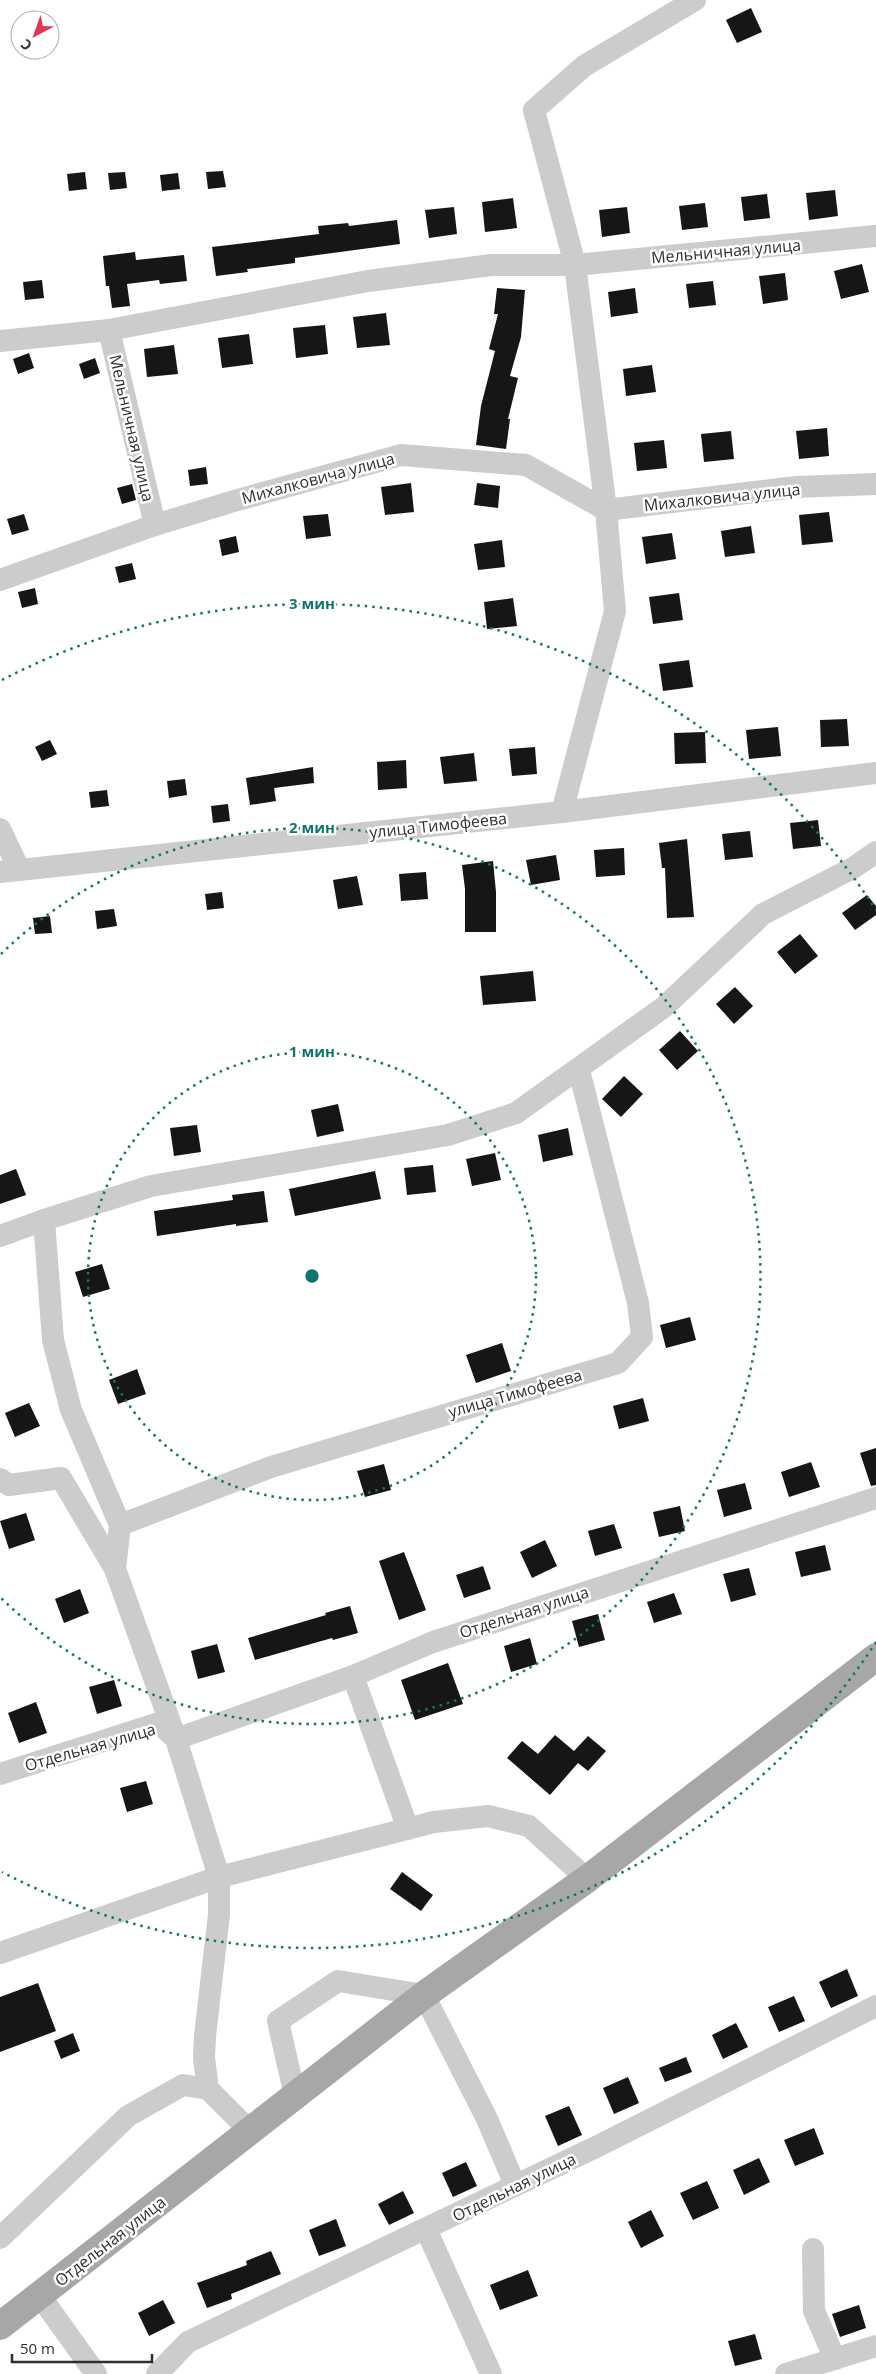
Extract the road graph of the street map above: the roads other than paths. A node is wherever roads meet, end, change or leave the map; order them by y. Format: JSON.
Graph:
{"nodes":[{"id":1,"x":695,"y":0,"type":"edge"},
{"id":2,"x":876,"y":236,"type":"edge"},
{"id":3,"x":575,"y":265,"type":"junction"},
{"id":4,"x":109,"y":330,"type":"junction"},
{"id":5,"x":0,"y":341,"type":"edge"},
{"id":6,"x":876,"y":484,"type":"edge"},
{"id":7,"x":606,"y":510,"type":"junction"},
{"id":8,"x":155,"y":525,"type":"junction"},
{"id":9,"x":0,"y":580,"type":"edge"},
{"id":10,"x":876,"y":773,"type":"edge"},
{"id":11,"x":562,"y":812,"type":"junction"},
{"id":12,"x":0,"y":829,"type":"edge"},
{"id":13,"x":876,"y":852,"type":"edge"},
{"id":14,"x":9,"y":870,"type":"edge"},
{"id":15,"x":580,"y":1070,"type":"junction"},
{"id":16,"x":44,"y":1220,"type":"junction"},
{"id":17,"x":0,"y":1236,"type":"edge"},
{"id":18,"x":0,"y":1479,"type":"edge"},
{"id":19,"x":876,"y":1498,"type":"edge"},
{"id":20,"x":120,"y":1525,"type":"junction"},
{"id":21,"x":115,"y":1570,"type":"junction"},
{"id":22,"x":876,"y":1657,"type":"edge"},
{"id":23,"x":353,"y":1676,"type":"junction"},
{"id":24,"x":176,"y":1739,"type":"junction"},
{"id":25,"x":0,"y":1774,"type":"edge"},
{"id":26,"x":408,"y":1829,"type":"junction"},
{"id":27,"x":219,"y":1876,"type":"junction"},
{"id":28,"x":587,"y":1879,"type":"junction"},
{"id":29,"x":0,"y":1953,"type":"edge"},
{"id":30,"x":424,"y":1995,"type":"junction"},
{"id":31,"x":876,"y":2006,"type":"edge"},
{"id":32,"x":208,"y":2089,"type":"junction"},
{"id":33,"x":295,"y":2096,"type":"junction"},
{"id":34,"x":250,"y":2130,"type":"junction"},
{"id":35,"x":515,"y":2185,"type":"junction"},
{"id":36,"x":426,"y":2229,"type":"junction"},
{"id":37,"x":0,"y":2238,"type":"edge"},
{"id":38,"x":813,"y":2249,"type":"dead end"},
{"id":39,"x":40,"y":2296,"type":"junction"},
{"id":40,"x":0,"y":2326,"type":"edge"},
{"id":41,"x":876,"y":2346,"type":"edge"},
{"id":42,"x":835,"y":2359,"type":"junction"},
{"id":43,"x":96,"y":2374,"type":"edge"},
{"id":44,"x":157,"y":2374,"type":"edge"},
{"id":45,"x":491,"y":2374,"type":"edge"},
{"id":46,"x":786,"y":2374,"type":"edge"}],
"edges":[{"from":1,"to":3,"type":"street"},
{"from":2,"to":3,"type":"street","name":"Мельничная улица"},
{"from":3,"to":4,"type":"street","name":"Мельничная улица"},
{"from":3,"to":7,"type":"street"},
{"from":4,"to":5,"type":"street","name":"Мельничная улица"},
{"from":4,"to":8,"type":"street","name":"Мельничная улица"},
{"from":6,"to":7,"type":"street","name":"Михалковича улица"},
{"from":7,"to":8,"type":"street","name":"Михалковича улица"},
{"from":7,"to":11,"type":"street"},
{"from":8,"to":9,"type":"street","name":"Михалковича улица"},
{"from":10,"to":11,"type":"street","name":"улица Тимофеева"},
{"from":11,"to":14,"type":"street","name":"улица Тимофеева"},
{"from":12,"to":14,"type":"street"},
{"from":13,"to":15,"type":"street"},
{"from":15,"to":16,"type":"street"},
{"from":15,"to":20,"type":"street","name":"улица Тимофеева"},
{"from":16,"to":17,"type":"street"},
{"from":16,"to":20,"type":"street"},
{"from":18,"to":21,"type":"street"},
{"from":19,"to":23,"type":"street","name":"Отдельная улица"},
{"from":20,"to":21,"type":"street"},
{"from":21,"to":24,"type":"street"},
{"from":22,"to":28,"type":"main road","name":"Отдельная улица"},
{"from":23,"to":24,"type":"street","name":"Отдельная улица"},
{"from":23,"to":26,"type":"street"},
{"from":24,"to":25,"type":"street","name":"Отдельная улица"},
{"from":24,"to":27,"type":"street","name":"Отдельная улица"},
{"from":26,"to":27,"type":"street"},
{"from":26,"to":28,"type":"street"},
{"from":27,"to":29,"type":"street"},
{"from":27,"to":32,"type":"street","name":"Отдельная улица"},
{"from":28,"to":30,"type":"main road","name":"Отдельная улица"},
{"from":30,"to":33,"type":"main road","name":"Отдельная улица"},
{"from":30,"to":33,"type":"street"},
{"from":30,"to":35,"type":"street"},
{"from":31,"to":35,"type":"street","name":"Отдельная улица"},
{"from":32,"to":34,"type":"street"},
{"from":32,"to":37,"type":"street"},
{"from":33,"to":34,"type":"main road","name":"Отдельная улица"},
{"from":34,"to":39,"type":"main road","name":"Отдельная улица"},
{"from":35,"to":36,"type":"street","name":"Отдельная улица"},
{"from":36,"to":44,"type":"street","name":"Отдельная улица"},
{"from":36,"to":45,"type":"street"},
{"from":38,"to":42,"type":"street"},
{"from":39,"to":40,"type":"main road","name":"Отдельная улица"},
{"from":39,"to":43,"type":"street","name":"Отдельная улица"},
{"from":41,"to":42,"type":"street"},
{"from":42,"to":46,"type":"street"}]}
